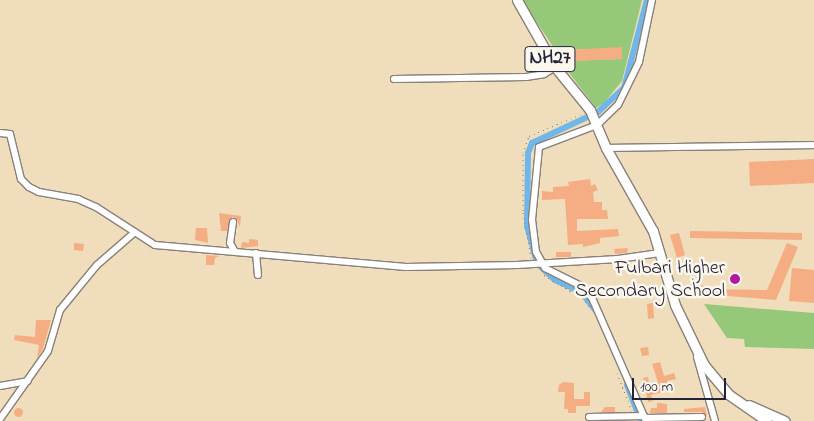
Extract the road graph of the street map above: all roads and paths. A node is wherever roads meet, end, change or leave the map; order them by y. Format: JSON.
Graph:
{"nodes":[{"id":1,"x":517,"y":0,"type":"edge"},
{"id":2,"x":652,"y":0,"type":"edge"},
{"id":3,"x":556,"y":68,"type":"junction"},
{"id":4,"x":394,"y":79,"type":"dead end"},
{"id":5,"x":595,"y":120,"type":"junction"},
{"id":6,"x":0,"y":133,"type":"edge"},
{"id":7,"x":814,"y":145,"type":"edge"},
{"id":8,"x":606,"y":148,"type":"junction"},
{"id":9,"x":233,"y":222,"type":"dead end"},
{"id":10,"x":135,"y":232,"type":"junction"},
{"id":11,"x":230,"y":243,"type":"junction"},
{"id":12,"x":216,"y":249,"type":"junction"},
{"id":13,"x":234,"y":250,"type":"junction"},
{"id":14,"x":256,"y":252,"type":"junction"},
{"id":15,"x":660,"y":253,"type":"junction"},
{"id":16,"x":541,"y":262,"type":"junction"},
{"id":17,"x":541,"y":271,"type":"dead end"},
{"id":18,"x":258,"y":275,"type":"dead end"},
{"id":19,"x":592,"y":311,"type":"dead end"},
{"id":20,"x":696,"y":350,"type":"junction"},
{"id":21,"x":616,"y":369,"type":"dead end"},
{"id":22,"x":30,"y":380,"type":"junction"},
{"id":23,"x":0,"y":386,"type":"edge"},
{"id":24,"x":741,"y":403,"type":"junction"},
{"id":25,"x":589,"y":417,"type":"dead end"},
{"id":26,"x":641,"y":417,"type":"edge"},
{"id":27,"x":702,"y":417,"type":"dead end"},
{"id":28,"x":0,"y":419,"type":"edge"},
{"id":29,"x":714,"y":421,"type":"edge"},
{"id":30,"x":767,"y":421,"type":"edge"},
{"id":31,"x":785,"y":421,"type":"edge"}],
"edges":[{"from":1,"to":3,"type":"highway","number":"NH27"},
{"from":2,"to":5,"type":"street"},
{"from":3,"to":4,"type":"street"},
{"from":3,"to":5,"type":"highway","number":"NH27"},
{"from":5,"to":8,"type":"highway","number":"NH27"},
{"from":5,"to":16,"type":"street"},
{"from":6,"to":10,"type":"street"},
{"from":7,"to":8,"type":"street"},
{"from":8,"to":15,"type":"highway","number":"NH27"},
{"from":9,"to":11,"type":"street"},
{"from":10,"to":12,"type":"street"},
{"from":10,"to":22,"type":"street"},
{"from":11,"to":12,"type":"street"},
{"from":11,"to":13,"type":"street"},
{"from":12,"to":13,"type":"street"},
{"from":13,"to":14,"type":"street"},
{"from":14,"to":16,"type":"street"},
{"from":14,"to":18,"type":"street"},
{"from":15,"to":16,"type":"street"},
{"from":15,"to":20,"type":"highway","number":"NH27"},
{"from":16,"to":26,"type":"street"},
{"from":17,"to":19,"type":"path"},
{"from":20,"to":24,"type":"highway","number":"NH27"},
{"from":20,"to":29,"type":"street"},
{"from":21,"to":26,"type":"path"},
{"from":22,"to":23,"type":"street"},
{"from":22,"to":28,"type":"street"},
{"from":24,"to":30,"type":"highway","number":"NH27"},
{"from":24,"to":31,"type":"highway","number":"NH27"},
{"from":25,"to":26,"type":"street"},
{"from":26,"to":27,"type":"street"}]}
